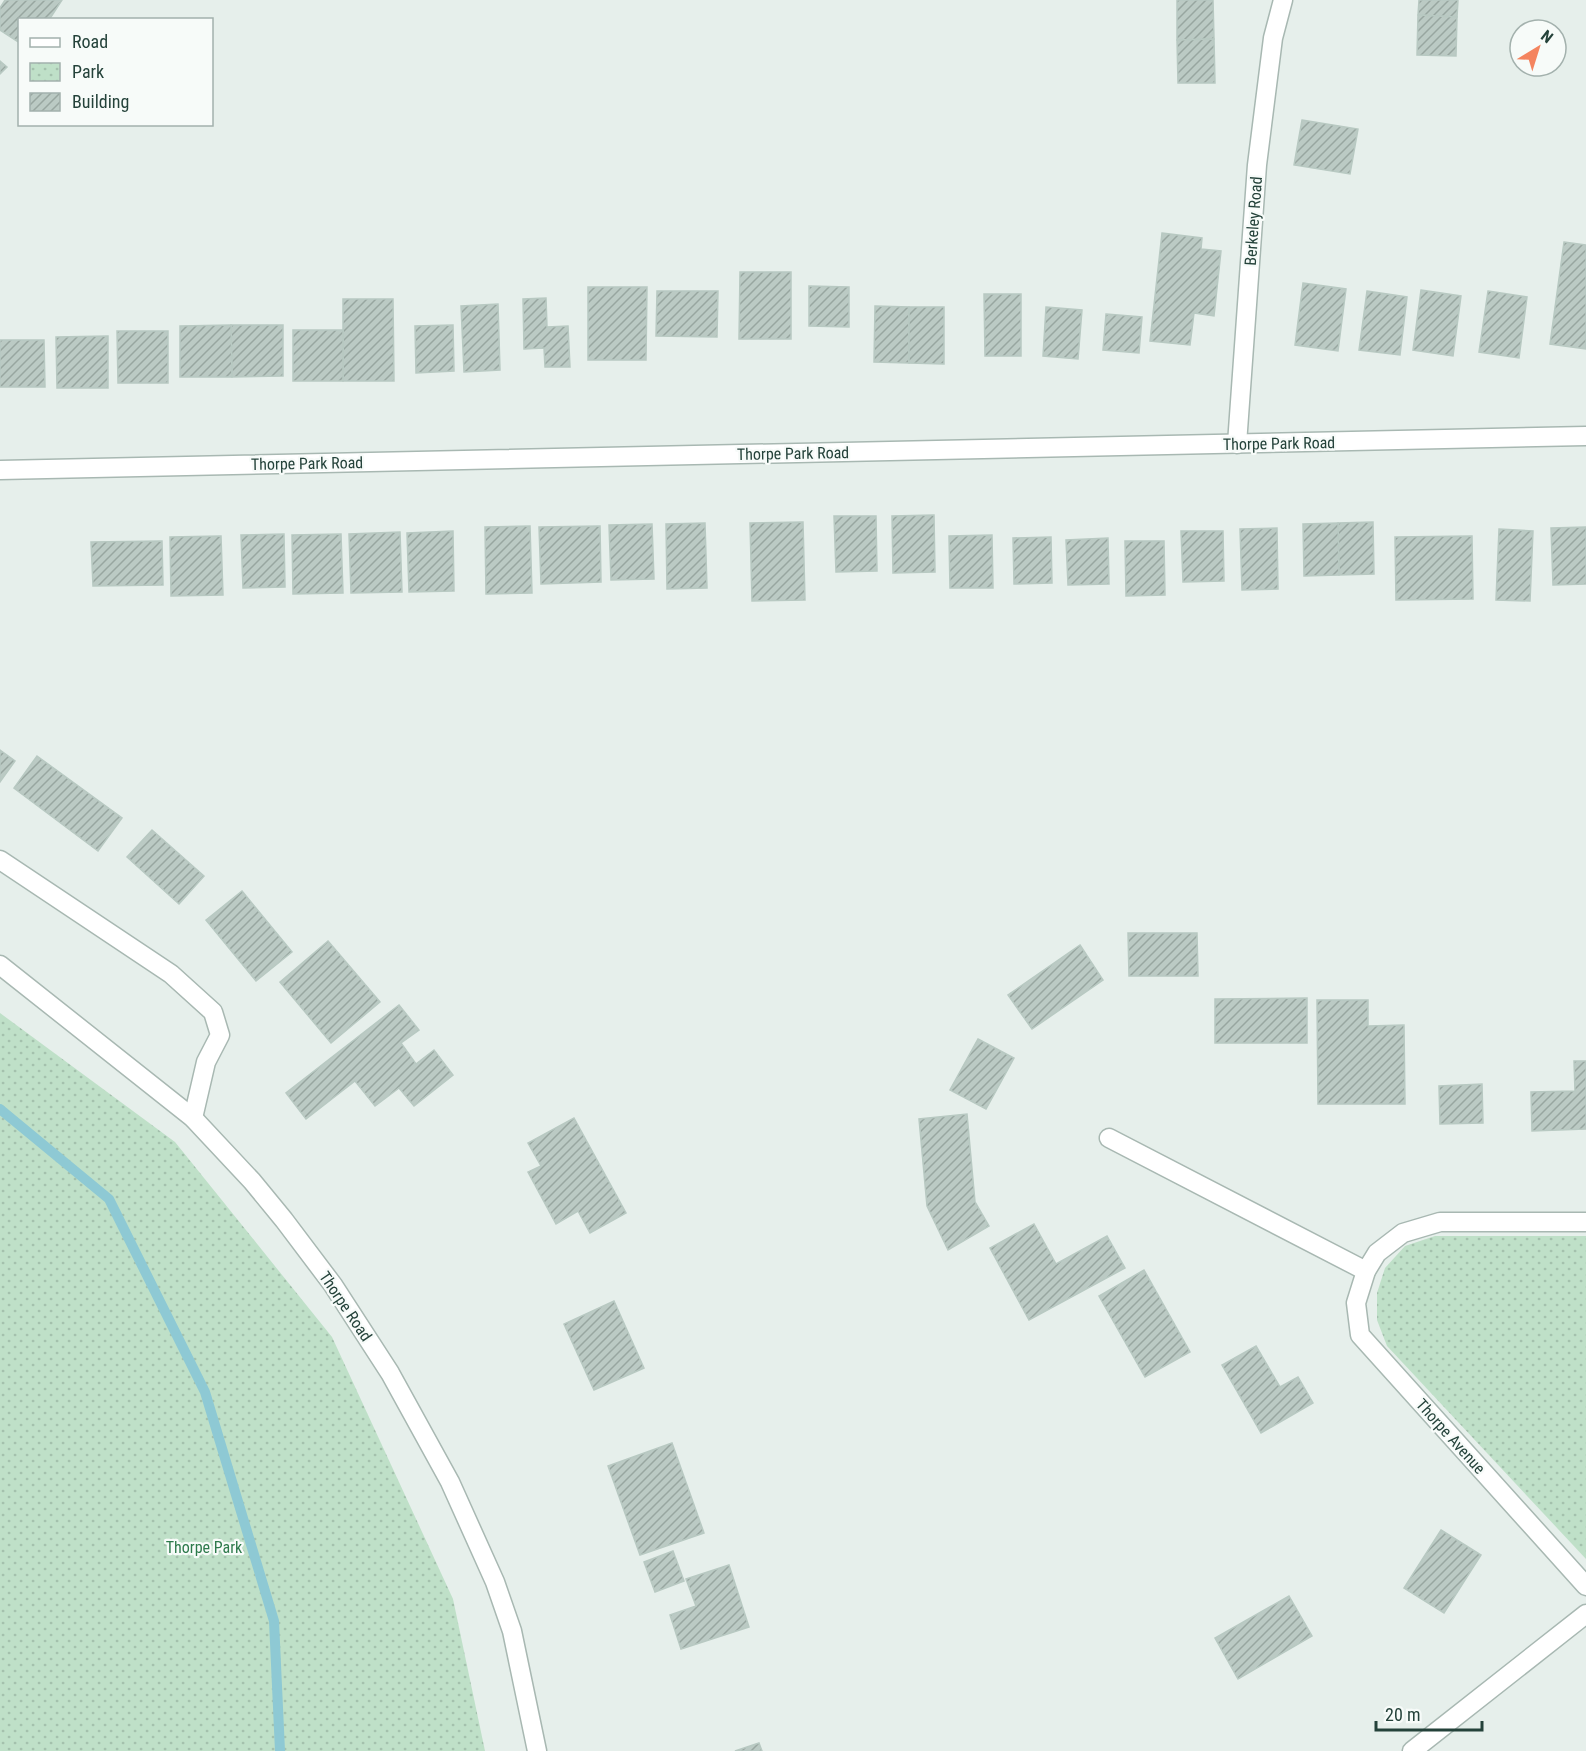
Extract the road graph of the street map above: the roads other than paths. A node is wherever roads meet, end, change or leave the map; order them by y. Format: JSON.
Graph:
{"nodes":[{"id":1,"x":1284,"y":0,"type":"edge"},
{"id":2,"x":1586,"y":436,"type":"edge"},
{"id":3,"x":1237,"y":444,"type":"junction"},
{"id":4,"x":0,"y":470,"type":"edge"},
{"id":5,"x":0,"y":860,"type":"edge"},
{"id":6,"x":0,"y":964,"type":"edge"},
{"id":7,"x":193,"y":1118,"type":"junction"},
{"id":8,"x":1109,"y":1138,"type":"dead end"},
{"id":9,"x":1586,"y":1221,"type":"edge"},
{"id":10,"x":1366,"y":1270,"type":"junction"},
{"id":11,"x":1586,"y":1586,"type":"edge"},
{"id":12,"x":1586,"y":1614,"type":"edge"},
{"id":13,"x":537,"y":1751,"type":"edge"},
{"id":14,"x":1412,"y":1751,"type":"edge"}],
"edges":[{"from":1,"to":3,"type":"street","name":"Berkeley Road"},
{"from":2,"to":3,"type":"street","name":"Thorpe Park Road"},
{"from":3,"to":4,"type":"street","name":"Thorpe Park Road"},
{"from":5,"to":7,"type":"street"},
{"from":6,"to":7,"type":"street","name":"Thorpe Road"},
{"from":7,"to":13,"type":"street","name":"Thorpe Road"},
{"from":8,"to":10,"type":"street"},
{"from":9,"to":10,"type":"street","name":"Thorpe Avenue"},
{"from":10,"to":11,"type":"street","name":"Thorpe Avenue"},
{"from":12,"to":14,"type":"street"}]}
